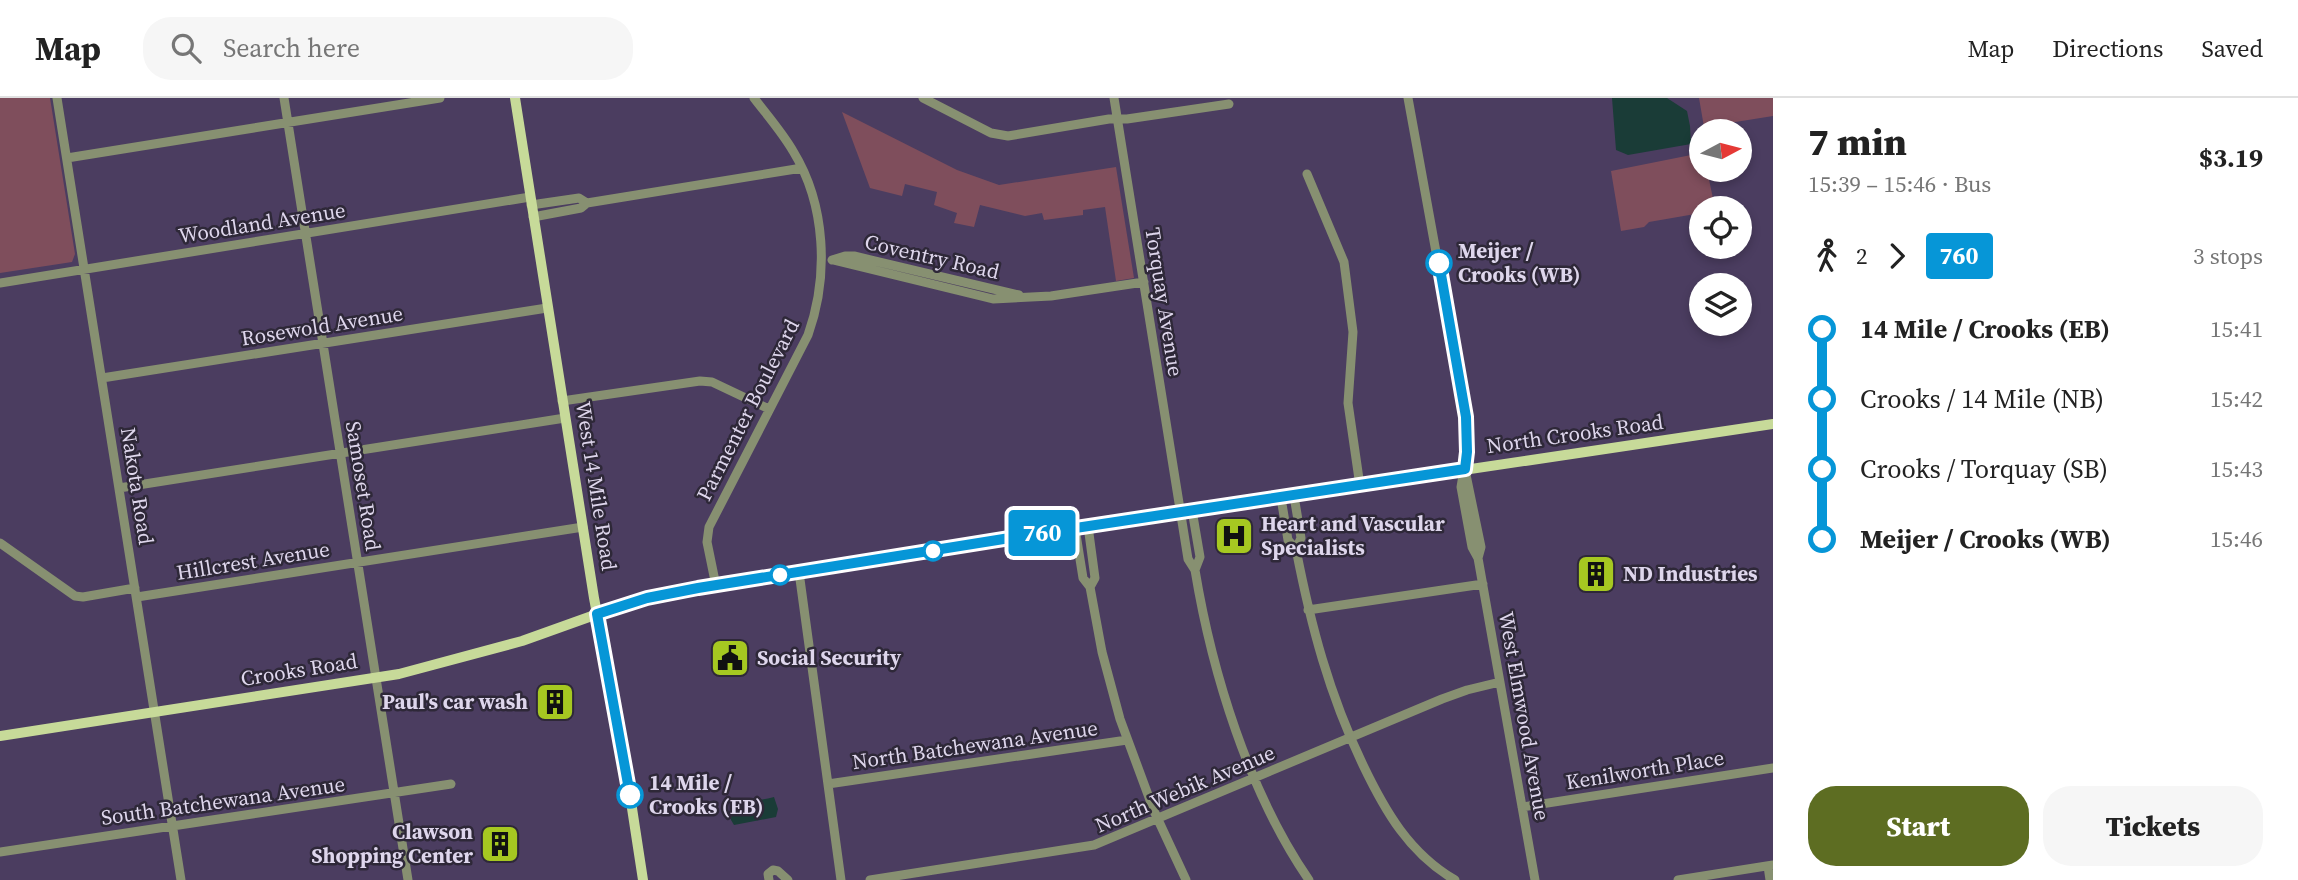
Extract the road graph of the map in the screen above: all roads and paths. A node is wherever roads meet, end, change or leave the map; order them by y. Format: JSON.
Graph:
{"nodes":[{"id":1,"x":57,"y":98,"type":"edge"},
{"id":2,"x":284,"y":98,"type":"edge"},
{"id":3,"x":440,"y":98,"type":"edge"},
{"id":4,"x":515,"y":98,"type":"edge"},
{"id":5,"x":754,"y":98,"type":"edge"},
{"id":6,"x":923,"y":98,"type":"edge"},
{"id":7,"x":1114,"y":98,"type":"edge"},
{"id":8,"x":1408,"y":98,"type":"edge"},
{"id":9,"x":1229,"y":104,"type":"dead end"},
{"id":10,"x":1118,"y":119,"type":"junction"},
{"id":11,"x":288,"y":123,"type":"junction"},
{"id":12,"x":66,"y":158,"type":"junction"},
{"id":13,"x":802,"y":168,"type":"junction"},
{"id":14,"x":1307,"y":174,"type":"dead end"},
{"id":15,"x":532,"y":206,"type":"junction"},
{"id":16,"x":306,"y":234,"type":"junction"},
{"id":17,"x":822,"y":260,"type":"junction"},
{"id":18,"x":85,"y":269,"type":"junction"},
{"id":19,"x":1144,"y":282,"type":"junction"},
{"id":20,"x":0,"y":283,"type":"edge"},
{"id":21,"x":547,"y":308,"type":"junction"},
{"id":22,"x":323,"y":343,"type":"junction"},
{"id":23,"x":102,"y":378,"type":"junction"},
{"id":24,"x":562,"y":401,"type":"junction"},
{"id":25,"x":769,"y":409,"type":"junction"},
{"id":26,"x":565,"y":418,"type":"junction"},
{"id":27,"x":1773,"y":424,"type":"edge"},
{"id":28,"x":340,"y":453,"type":"junction"},
{"id":29,"x":1465,"y":469,"type":"junction"},
{"id":30,"x":1360,"y":486,"type":"junction"},
{"id":31,"x":119,"y":488,"type":"junction"},
{"id":32,"x":1294,"y":496,"type":"junction"},
{"id":33,"x":1281,"y":498,"type":"junction"},
{"id":34,"x":1192,"y":510,"type":"junction"},
{"id":35,"x":1180,"y":512,"type":"junction"},
{"id":36,"x":1088,"y":526,"type":"junction"},
{"id":37,"x":583,"y":527,"type":"junction"},
{"id":38,"x":1075,"y":528,"type":"junction"},
{"id":39,"x":0,"y":542,"type":"edge"},
{"id":40,"x":1296,"y":549,"type":"junction"},
{"id":41,"x":358,"y":562,"type":"junction"},
{"id":42,"x":1195,"y":570,"type":"junction"},
{"id":43,"x":799,"y":572,"type":"junction"},
{"id":44,"x":1483,"y":584,"type":"junction"},
{"id":45,"x":716,"y":586,"type":"junction"},
{"id":46,"x":1090,"y":587,"type":"junction"},
{"id":47,"x":136,"y":592,"type":"junction"},
{"id":48,"x":1308,"y":610,"type":"junction"},
{"id":49,"x":597,"y":614,"type":"junction"},
{"id":50,"x":376,"y":678,"type":"junction"},
{"id":51,"x":1500,"y":682,"type":"junction"},
{"id":52,"x":155,"y":712,"type":"junction"},
{"id":53,"x":0,"y":736,"type":"edge"},
{"id":54,"x":1350,"y":738,"type":"junction"},
{"id":55,"x":1127,"y":740,"type":"junction"},
{"id":56,"x":1773,"y":768,"type":"edge"},
{"id":57,"x":1255,"y":778,"type":"junction"},
{"id":58,"x":451,"y":784,"type":"dead end"},
{"id":59,"x":828,"y":784,"type":"junction"},
{"id":60,"x":394,"y":792,"type":"junction"},
{"id":61,"x":1522,"y":807,"type":"junction"},
{"id":62,"x":1157,"y":820,"type":"junction"},
{"id":63,"x":172,"y":826,"type":"junction"},
{"id":64,"x":0,"y":852,"type":"edge"},
{"id":65,"x":1771,"y":866,"type":"edge"},
{"id":66,"x":181,"y":880,"type":"edge"},
{"id":67,"x":408,"y":880,"type":"edge"},
{"id":68,"x":643,"y":880,"type":"edge"},
{"id":69,"x":769,"y":880,"type":"edge"},
{"id":70,"x":788,"y":880,"type":"edge"},
{"id":71,"x":841,"y":880,"type":"edge"},
{"id":72,"x":870,"y":880,"type":"edge"},
{"id":73,"x":1186,"y":880,"type":"edge"},
{"id":74,"x":1309,"y":880,"type":"edge"},
{"id":75,"x":1455,"y":880,"type":"edge"},
{"id":76,"x":1535,"y":880,"type":"edge"},
{"id":77,"x":1678,"y":880,"type":"edge"},
{"id":78,"x":1770,"y":880,"type":"edge"}],
"edges":[{"from":1,"to":12,"type":"street","name":"Nakota Road"},
{"from":2,"to":11,"type":"street","name":"Samoset Road"},
{"from":3,"to":11,"type":"street"},
{"from":4,"to":15,"type":"main road","name":"West 14 Mile Road"},
{"from":5,"to":13,"type":"street","name":"Parmenter Boulevard"},
{"from":6,"to":10,"type":"street"},
{"from":7,"to":10,"type":"street","name":"Torquay Avenue"},
{"from":8,"to":29,"type":"street","name":"West Elmwood Avenue"},
{"from":9,"to":10,"type":"street"},
{"from":10,"to":19,"type":"street","name":"Torquay Avenue"},
{"from":11,"to":12,"type":"street"},
{"from":11,"to":16,"type":"street","name":"Samoset Road"},
{"from":12,"to":18,"type":"street","name":"Nakota Road"},
{"from":13,"to":15,"type":"street","name":"Woodland Avenue"},
{"from":13,"to":17,"type":"street","name":"Parmenter Boulevard"},
{"from":14,"to":30,"type":"street"},
{"from":15,"to":16,"type":"street","name":"Woodland Avenue"},
{"from":15,"to":21,"type":"main road","name":"West 14 Mile Road"},
{"from":16,"to":18,"type":"street","name":"Woodland Avenue"},
{"from":16,"to":22,"type":"street","name":"Samoset Road"},
{"from":17,"to":19,"type":"street","name":"Coventry Road"},
{"from":17,"to":25,"type":"street","name":"Parmenter Boulevard"},
{"from":18,"to":20,"type":"street","name":"Woodland Avenue"},
{"from":18,"to":23,"type":"street","name":"Nakota Road"},
{"from":19,"to":35,"type":"street","name":"Torquay Avenue"},
{"from":21,"to":22,"type":"street","name":"Rosewold Avenue"},
{"from":21,"to":24,"type":"main road","name":"West 14 Mile Road"},
{"from":22,"to":23,"type":"street","name":"Rosewold Avenue"},
{"from":22,"to":28,"type":"street","name":"Samoset Road"},
{"from":23,"to":31,"type":"street","name":"Nakota Road"},
{"from":24,"to":25,"type":"street"},
{"from":24,"to":26,"type":"main road","name":"West 14 Mile Road"},
{"from":25,"to":45,"type":"street","name":"Parmenter Boulevard"},
{"from":26,"to":28,"type":"street"},
{"from":26,"to":37,"type":"main road","name":"West 14 Mile Road"},
{"from":27,"to":29,"type":"main road","name":"North Crooks Road"},
{"from":28,"to":31,"type":"street"},
{"from":28,"to":41,"type":"street","name":"Samoset Road"},
{"from":29,"to":30,"type":"main road","name":"North Crooks Road"},
{"from":29,"to":44,"type":"street","name":"West Elmwood Avenue"},
{"from":30,"to":32,"type":"main road","name":"North Crooks Road"},
{"from":31,"to":47,"type":"street","name":"Nakota Road"},
{"from":32,"to":33,"type":"main road","name":"North Crooks Road"},
{"from":32,"to":40,"type":"street"},
{"from":33,"to":34,"type":"main road","name":"North Crooks Road"},
{"from":33,"to":40,"type":"street"},
{"from":34,"to":35,"type":"main road","name":"North Crooks Road"},
{"from":34,"to":42,"type":"street"},
{"from":35,"to":36,"type":"main road","name":"North Crooks Road"},
{"from":35,"to":42,"type":"street","name":"Torquay Avenue"},
{"from":36,"to":38,"type":"main road","name":"North Crooks Road"},
{"from":36,"to":46,"type":"street"},
{"from":37,"to":41,"type":"street","name":"Hillcrest Avenue"},
{"from":37,"to":49,"type":"main road","name":"West 14 Mile Road"},
{"from":38,"to":43,"type":"main road","name":"North Crooks Road"},
{"from":38,"to":46,"type":"street"},
{"from":39,"to":47,"type":"street","name":"Hillcrest Avenue"},
{"from":40,"to":48,"type":"street"},
{"from":41,"to":47,"type":"street","name":"Hillcrest Avenue"},
{"from":41,"to":50,"type":"street","name":"Samoset Road"},
{"from":42,"to":57,"type":"street"},
{"from":43,"to":45,"type":"main road","name":"North Crooks Road"},
{"from":43,"to":59,"type":"street"},
{"from":44,"to":48,"type":"street"},
{"from":44,"to":51,"type":"street","name":"West Elmwood Avenue"},
{"from":45,"to":49,"type":"main road","name":"North Crooks Road"},
{"from":46,"to":55,"type":"street"},
{"from":47,"to":52,"type":"street","name":"Nakota Road"},
{"from":48,"to":54,"type":"street"},
{"from":49,"to":50,"type":"main road","name":"Crooks Road"},
{"from":49,"to":68,"type":"main road","name":"West 14 Mile Road"},
{"from":50,"to":52,"type":"main road","name":"Crooks Road"},
{"from":50,"to":60,"type":"street","name":"Samoset Road"},
{"from":51,"to":54,"type":"street","name":"North Webik Avenue"},
{"from":51,"to":61,"type":"street","name":"West Elmwood Avenue"},
{"from":52,"to":53,"type":"main road","name":"Crooks Road"},
{"from":52,"to":63,"type":"street","name":"Nakota Road"},
{"from":54,"to":57,"type":"street","name":"North Webik Avenue"},
{"from":54,"to":75,"type":"street"},
{"from":55,"to":59,"type":"street","name":"North Batchewana Avenue"},
{"from":55,"to":62,"type":"street"},
{"from":56,"to":61,"type":"street","name":"Kenilworth Place"},
{"from":57,"to":62,"type":"street","name":"North Webik Avenue"},
{"from":57,"to":74,"type":"street"},
{"from":58,"to":60,"type":"street","name":"South Batchewana Avenue"},
{"from":59,"to":71,"type":"street"},
{"from":60,"to":63,"type":"street","name":"South Batchewana Avenue"},
{"from":60,"to":67,"type":"street","name":"Samoset Road"},
{"from":61,"to":76,"type":"street","name":"West Elmwood Avenue"},
{"from":62,"to":72,"type":"street","name":"North Webik Avenue"},
{"from":62,"to":73,"type":"street"},
{"from":63,"to":64,"type":"street","name":"South Batchewana Avenue"},
{"from":63,"to":66,"type":"street","name":"Nakota Road"},
{"from":65,"to":77,"type":"street"},
{"from":65,"to":78,"type":"street"},
{"from":69,"to":70,"type":"street"}]}
